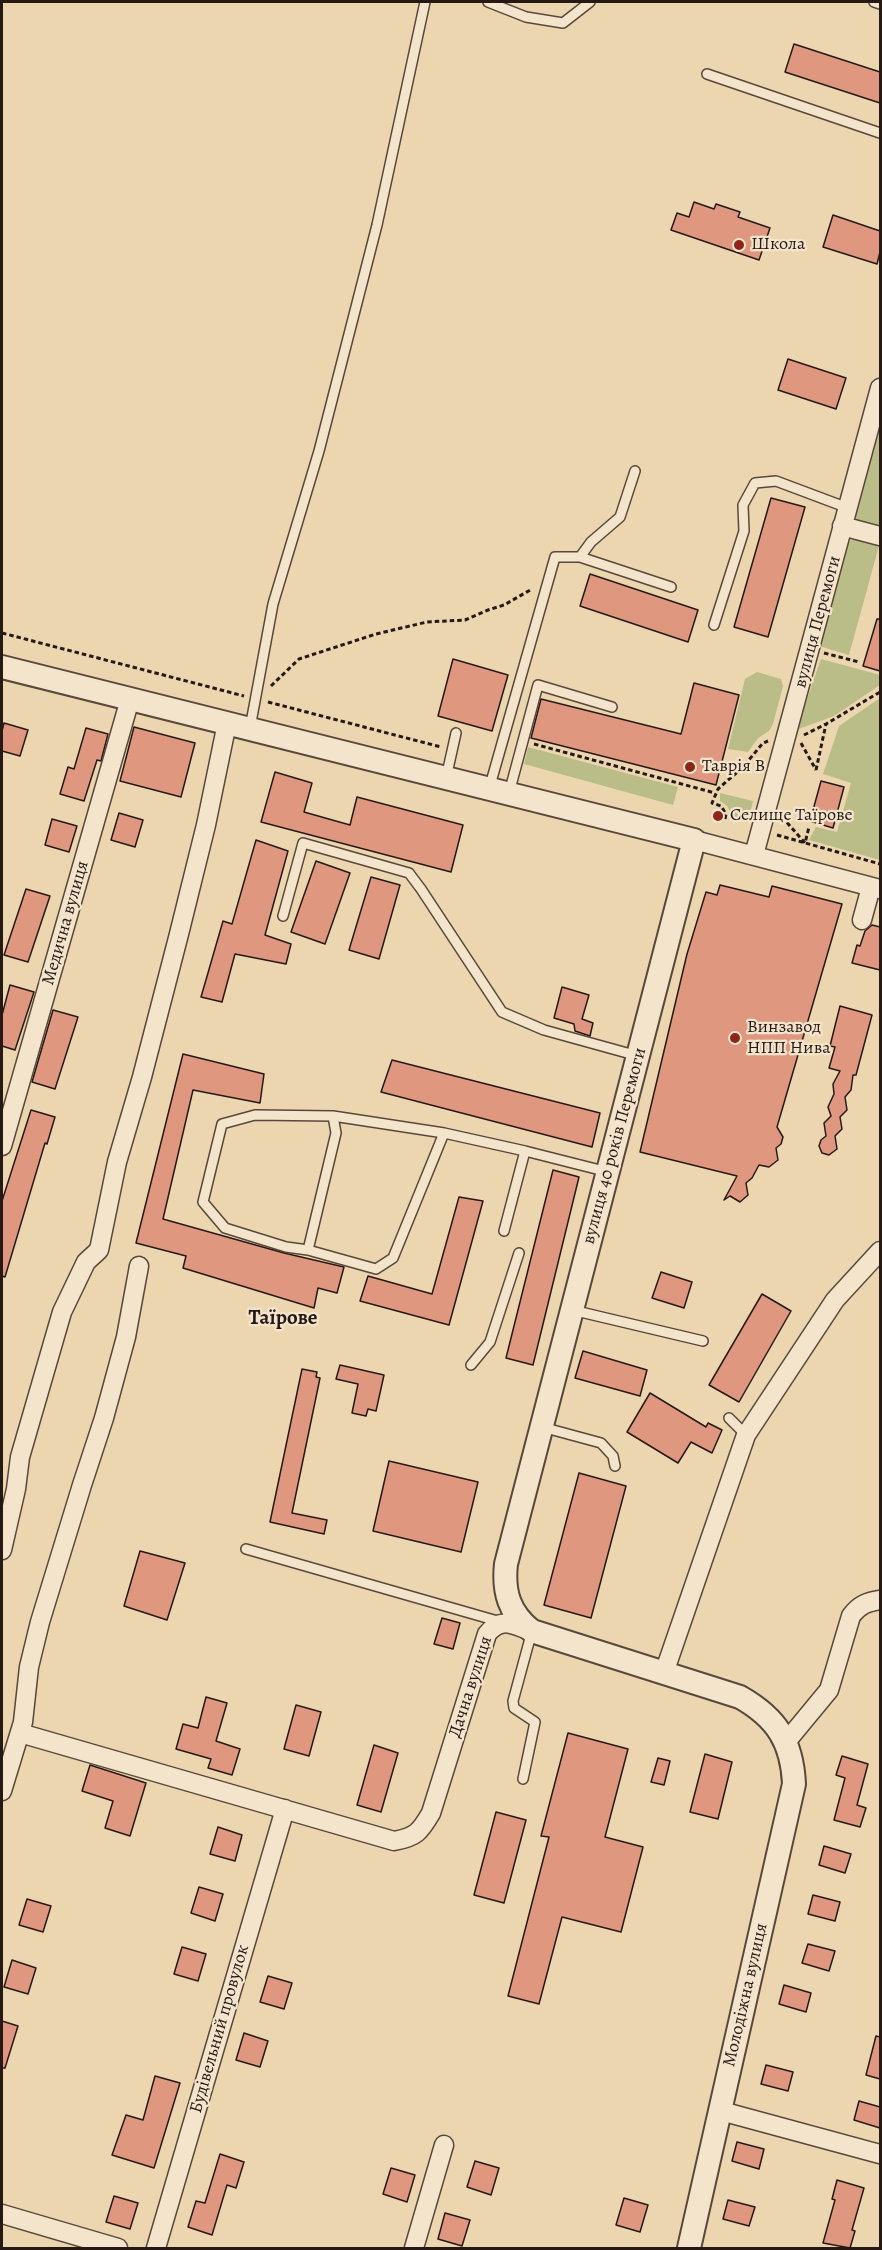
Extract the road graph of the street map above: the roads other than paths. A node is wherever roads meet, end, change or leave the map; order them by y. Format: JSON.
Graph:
{"nodes":[{"id":1,"x":425,"y":2,"type":"edge"},
{"id":2,"x":488,"y":2,"type":"edge"},
{"id":3,"x":590,"y":2,"type":"edge"},
{"id":4,"x":874,"y":2,"type":"edge"},
{"id":5,"x":880,"y":3,"type":"edge"},
{"id":6,"x":707,"y":74,"type":"dead end"},
{"id":7,"x":880,"y":133,"type":"edge"},
{"id":8,"x":880,"y":388,"type":"edge"},
{"id":9,"x":635,"y":471,"type":"dead end"},
{"id":10,"x":848,"y":508,"type":"junction"},
{"id":11,"x":842,"y":526,"type":"junction"},
{"id":12,"x":880,"y":536,"type":"edge"},
{"id":13,"x":580,"y":557,"type":"junction"},
{"id":14,"x":671,"y":587,"type":"dead end"},
{"id":15,"x":714,"y":625,"type":"dead end"},
{"id":16,"x":2,"y":667,"type":"edge"},
{"id":17,"x":130,"y":699,"type":"junction"},
{"id":18,"x":612,"y":707,"type":"dead end"},
{"id":19,"x":227,"y":723,"type":"junction"},
{"id":20,"x":250,"y":729,"type":"junction"},
{"id":21,"x":456,"y":733,"type":"dead end"},
{"id":22,"x":446,"y":778,"type":"junction"},
{"id":23,"x":499,"y":791,"type":"junction"},
{"id":24,"x":694,"y":840,"type":"junction"},
{"id":25,"x":754,"y":855,"type":"junction"},
{"id":26,"x":876,"y":888,"type":"edge"},
{"id":27,"x":283,"y":916,"type":"dead end"},
{"id":28,"x":862,"y":920,"type":"dead end"},
{"id":29,"x":638,"y":1056,"type":"junction"},
{"id":30,"x":333,"y":1116,"type":"junction"},
{"id":31,"x":444,"y":1133,"type":"junction"},
{"id":32,"x":2,"y":1146,"type":"edge"},
{"id":33,"x":525,"y":1151,"type":"junction"},
{"id":34,"x":608,"y":1172,"type":"junction"},
{"id":35,"x":504,"y":1231,"type":"dead end"},
{"id":36,"x":308,"y":1250,"type":"junction"},
{"id":37,"x":880,"y":1251,"type":"edge"},
{"id":38,"x":519,"y":1253,"type":"dead end"},
{"id":39,"x":139,"y":1266,"type":"dead end"},
{"id":40,"x":572,"y":1310,"type":"junction"},
{"id":41,"x":703,"y":1341,"type":"dead end"},
{"id":42,"x":471,"y":1365,"type":"dead end"},
{"id":43,"x":729,"y":1418,"type":"dead end"},
{"id":44,"x":542,"y":1427,"type":"junction"},
{"id":45,"x":746,"y":1435,"type":"junction"},
{"id":46,"x":615,"y":1466,"type":"dead end"},
{"id":47,"x":246,"y":1549,"type":"dead end"},
{"id":48,"x":2,"y":1550,"type":"edge"},
{"id":49,"x":880,"y":1600,"type":"edge"},
{"id":50,"x":503,"y":1622,"type":"junction"},
{"id":51,"x":532,"y":1631,"type":"junction"},
{"id":52,"x":664,"y":1673,"type":"junction"},
{"id":53,"x":20,"y":1733,"type":"junction"},
{"id":54,"x":786,"y":1742,"type":"junction"},
{"id":55,"x":523,"y":1779,"type":"dead end"},
{"id":56,"x":2,"y":1791,"type":"edge"},
{"id":57,"x":285,"y":1809,"type":"junction"},
{"id":58,"x":721,"y":2111,"type":"junction"},
{"id":59,"x":444,"y":2145,"type":"dead end"},
{"id":60,"x":880,"y":2154,"type":"edge"},
{"id":61,"x":2,"y":2214,"type":"edge"},
{"id":62,"x":118,"y":2248,"type":"edge"},
{"id":63,"x":156,"y":2248,"type":"edge"},
{"id":64,"x":414,"y":2248,"type":"edge"},
{"id":65,"x":689,"y":2248,"type":"edge"}],
"edges":[{"from":1,"to":20,"type":"lane"},
{"from":2,"to":3,"type":"lane"},
{"from":4,"to":5,"type":"lane"},
{"from":6,"to":7,"type":"lane"},
{"from":8,"to":10,"type":"street","name":"вулиця Перемоги"},
{"from":9,"to":13,"type":"lane"},
{"from":10,"to":11,"type":"street","name":"вулиця Перемоги"},
{"from":10,"to":15,"type":"lane"},
{"from":11,"to":12,"type":"street"},
{"from":11,"to":25,"type":"street","name":"вулиця Перемоги"},
{"from":13,"to":14,"type":"lane"},
{"from":13,"to":23,"type":"lane"},
{"from":16,"to":17,"type":"street"},
{"from":17,"to":19,"type":"street"},
{"from":17,"to":32,"type":"street","name":"Медична вулиця"},
{"from":18,"to":23,"type":"lane"},
{"from":19,"to":20,"type":"street"},
{"from":19,"to":48,"type":"street"},
{"from":20,"to":22,"type":"street"},
{"from":21,"to":22,"type":"lane"},
{"from":22,"to":23,"type":"street"},
{"from":23,"to":24,"type":"street"},
{"from":24,"to":25,"type":"street"},
{"from":24,"to":29,"type":"street","name":"вулиця 40 років Перемоги"},
{"from":25,"to":26,"type":"street"},
{"from":26,"to":28,"type":"street"},
{"from":27,"to":29,"type":"lane"},
{"from":29,"to":34,"type":"street","name":"вулиця 40 років Перемоги"},
{"from":30,"to":31,"type":"lane"},
{"from":30,"to":36,"type":"lane"},
{"from":30,"to":36,"type":"lane"},
{"from":31,"to":33,"type":"lane"},
{"from":31,"to":36,"type":"lane"},
{"from":33,"to":34,"type":"lane"},
{"from":33,"to":35,"type":"lane"},
{"from":34,"to":40,"type":"street","name":"вулиця 40 років Перемоги"},
{"from":37,"to":45,"type":"street"},
{"from":38,"to":42,"type":"lane"},
{"from":39,"to":53,"type":"street"},
{"from":40,"to":41,"type":"lane"},
{"from":40,"to":44,"type":"street","name":"вулиця 40 років Перемоги"},
{"from":43,"to":45,"type":"lane"},
{"from":44,"to":46,"type":"lane"},
{"from":44,"to":51,"type":"street","name":"вулиця 40 років Перемоги"},
{"from":45,"to":52,"type":"street"},
{"from":47,"to":50,"type":"lane"},
{"from":49,"to":54,"type":"street"},
{"from":50,"to":51,"type":"street","name":"Дачна вулиця"},
{"from":50,"to":57,"type":"street","name":"Дачна вулиця"},
{"from":51,"to":52,"type":"street","name":"Дачна вулиця"},
{"from":51,"to":55,"type":"lane"},
{"from":52,"to":54,"type":"street","name":"Дачна вулиця"},
{"from":53,"to":56,"type":"street"},
{"from":53,"to":57,"type":"street","name":"Дачна вулиця"},
{"from":54,"to":58,"type":"street","name":"Молодіжна вулиця"},
{"from":57,"to":63,"type":"street","name":"Будівельний провулок"},
{"from":58,"to":60,"type":"street"},
{"from":58,"to":65,"type":"street","name":"Молодіжна вулиця"},
{"from":59,"to":64,"type":"street"},
{"from":61,"to":62,"type":"street"}]}
